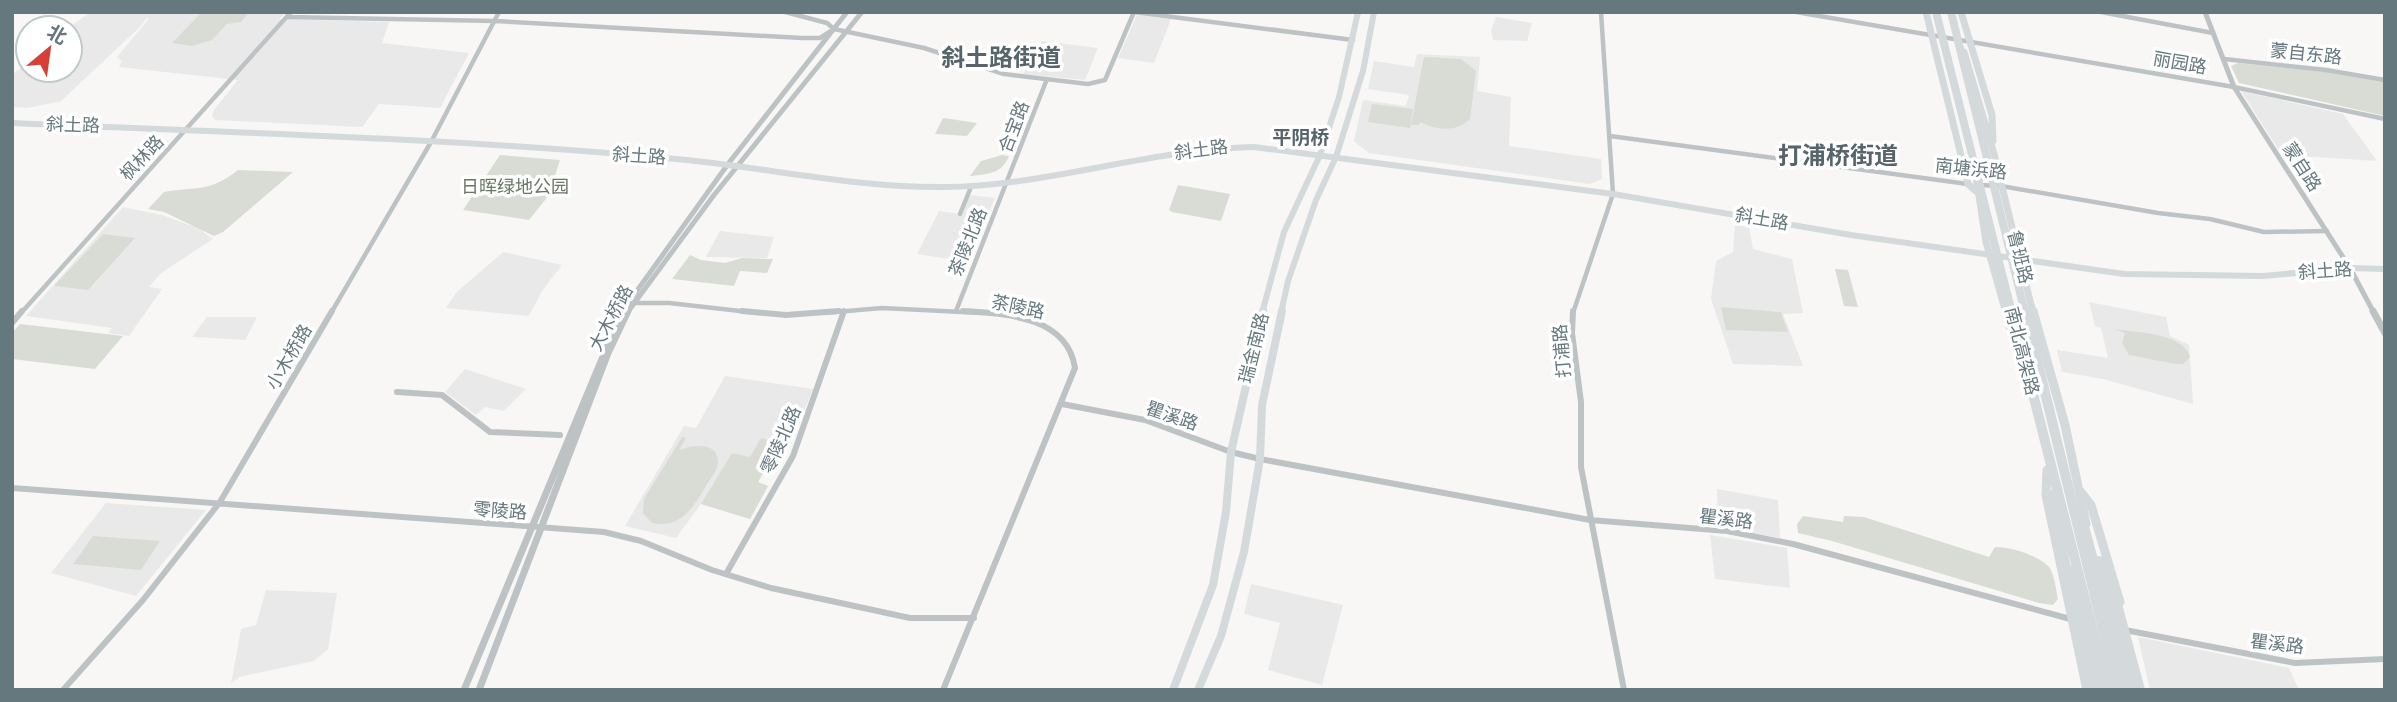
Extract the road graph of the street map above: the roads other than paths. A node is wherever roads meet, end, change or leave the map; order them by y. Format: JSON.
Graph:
{"nodes":[{"id":1,"x":499,"y":12,"type":"edge"},
{"id":2,"x":785,"y":12,"type":"edge"},
{"id":3,"x":848,"y":12,"type":"edge"},
{"id":4,"x":862,"y":12,"type":"edge"},
{"id":5,"x":1134,"y":12,"type":"edge"},
{"id":6,"x":1358,"y":12,"type":"edge"},
{"id":7,"x":1374,"y":12,"type":"edge"},
{"id":8,"x":1601,"y":12,"type":"edge"},
{"id":9,"x":1796,"y":12,"type":"edge"},
{"id":10,"x":1810,"y":12,"type":"edge"},
{"id":11,"x":1852,"y":12,"type":"edge"},
{"id":12,"x":1931,"y":12,"type":"edge"},
{"id":13,"x":1955,"y":12,"type":"edge"},
{"id":14,"x":2101,"y":12,"type":"edge"},
{"id":15,"x":2205,"y":12,"type":"edge"},
{"id":16,"x":290,"y":15,"type":"edge"},
{"id":17,"x":1853,"y":20,"type":"junction"},
{"id":18,"x":495,"y":21,"type":"junction"},
{"id":19,"x":834,"y":29,"type":"junction"},
{"id":20,"x":846,"y":32,"type":"junction"},
{"id":21,"x":1931,"y":33,"type":"junction"},
{"id":22,"x":2213,"y":33,"type":"junction"},
{"id":23,"x":1941,"y":35,"type":"junction"},
{"id":24,"x":1960,"y":39,"type":"junction"},
{"id":25,"x":1354,"y":40,"type":"junction"},
{"id":26,"x":1969,"y":40,"type":"junction"},
{"id":27,"x":2224,"y":59,"type":"junction"},
{"id":28,"x":1947,"y":63,"type":"junction"},
{"id":29,"x":1940,"y":71,"type":"junction"},
{"id":30,"x":1047,"y":79,"type":"junction"},
{"id":31,"x":2385,"y":80,"type":"edge"},
{"id":32,"x":2234,"y":87,"type":"junction"},
{"id":33,"x":2385,"y":119,"type":"edge"},
{"id":34,"x":12,"y":123,"type":"edge"},
{"id":35,"x":189,"y":129,"type":"junction"},
{"id":36,"x":1987,"y":129,"type":"junction"},
{"id":37,"x":1610,"y":136,"type":"junction"},
{"id":38,"x":431,"y":142,"type":"junction"},
{"id":39,"x":1320,"y":155,"type":"junction"},
{"id":40,"x":1336,"y":157,"type":"junction"},
{"id":41,"x":727,"y":164,"type":"junction"},
{"id":42,"x":737,"y":166,"type":"junction"},
{"id":43,"x":1991,"y":167,"type":"junction"},
{"id":44,"x":1006,"y":184,"type":"junction"},
{"id":45,"x":2001,"y":186,"type":"junction"},
{"id":46,"x":971,"y":187,"type":"junction"},
{"id":47,"x":1976,"y":187,"type":"junction"},
{"id":48,"x":1613,"y":194,"type":"junction"},
{"id":49,"x":960,"y":214,"type":"dead end"},
{"id":50,"x":2327,"y":231,"type":"junction"},
{"id":51,"x":1991,"y":256,"type":"junction"},
{"id":52,"x":969,"y":257,"type":"dead end"},
{"id":53,"x":977,"y":258,"type":"junction"},
{"id":54,"x":2021,"y":261,"type":"junction"},
{"id":55,"x":2350,"y":268,"type":"junction"},
{"id":56,"x":2385,"y":269,"type":"edge"},
{"id":57,"x":629,"y":304,"type":"junction"},
{"id":58,"x":844,"y":311,"type":"junction"},
{"id":59,"x":956,"y":311,"type":"junction"},
{"id":60,"x":12,"y":323,"type":"edge"},
{"id":61,"x":2385,"y":333,"type":"edge"},
{"id":62,"x":397,"y":392,"type":"dead end"},
{"id":63,"x":1062,"y":404,"type":"junction"},
{"id":64,"x":560,"y":435,"type":"dead end"},
{"id":65,"x":1231,"y":452,"type":"junction"},
{"id":66,"x":1260,"y":459,"type":"junction"},
{"id":67,"x":2050,"y":468,"type":"junction"},
{"id":68,"x":2065,"y":469,"type":"junction"},
{"id":69,"x":12,"y":488,"type":"edge"},
{"id":70,"x":220,"y":502,"type":"junction"},
{"id":71,"x":1590,"y":520,"type":"junction"},
{"id":72,"x":530,"y":527,"type":"junction"},
{"id":73,"x":543,"y":528,"type":"junction"},
{"id":74,"x":2092,"y":547,"type":"junction"},
{"id":75,"x":726,"y":574,"type":"junction"},
{"id":76,"x":974,"y":618,"type":"junction"},
{"id":77,"x":2071,"y":619,"type":"junction"},
{"id":78,"x":2084,"y":622,"type":"junction"},
{"id":79,"x":2123,"y":630,"type":"junction"},
{"id":80,"x":2385,"y":659,"type":"edge"},
{"id":81,"x":62,"y":690,"type":"edge"},
{"id":82,"x":464,"y":690,"type":"edge"},
{"id":83,"x":479,"y":690,"type":"edge"},
{"id":84,"x":943,"y":690,"type":"edge"},
{"id":85,"x":1173,"y":690,"type":"edge"},
{"id":86,"x":1198,"y":690,"type":"edge"},
{"id":87,"x":1624,"y":690,"type":"edge"},
{"id":88,"x":2087,"y":690,"type":"edge"},
{"id":89,"x":2095,"y":690,"type":"edge"},
{"id":90,"x":2101,"y":690,"type":"edge"},
{"id":91,"x":2108,"y":690,"type":"edge"},
{"id":92,"x":2118,"y":690,"type":"edge"},
{"id":93,"x":2131,"y":690,"type":"edge"},
{"id":94,"x":2142,"y":690,"type":"edge"}],
"edges":[{"from":1,"to":18,"type":"street","name":"小木桥路"},
{"from":2,"to":19,"type":"street"},
{"from":3,"to":19,"type":"street","name":"大木桥路"},
{"from":4,"to":20,"type":"street","name":"大木桥路"},
{"from":5,"to":25,"type":"street"},
{"from":5,"to":30,"type":"street"},
{"from":6,"to":25,"type":"main road","name":"瑞金南路"},
{"from":7,"to":40,"type":"main road","name":"瑞金南路"},
{"from":8,"to":37,"type":"street","name":"打浦路"},
{"from":9,"to":17,"type":"street","name":"丽园路"},
{"from":10,"to":17,"type":"street","name":"丽园路"},
{"from":11,"to":17,"type":"street"},
{"from":12,"to":21,"type":"main road","name":"鲁班路"},
{"from":12,"to":23,"type":"main road","name":"鲁班路"},
{"from":12,"to":47,"type":"highway","name":"南北高架路"},
{"from":13,"to":24,"type":"main road","name":"鲁班路"},
{"from":13,"to":26,"type":"main road"},
{"from":13,"to":36,"type":"highway","name":"南北高架路"},
{"from":14,"to":22,"type":"street"},
{"from":15,"to":22,"type":"street","name":"蒙自路"},
{"from":16,"to":18,"type":"street"},
{"from":16,"to":35,"type":"street","name":"枫林路"},
{"from":17,"to":21,"type":"street","name":"丽园路"},
{"from":18,"to":19,"type":"street"},
{"from":18,"to":38,"type":"street","name":"小木桥路"},
{"from":19,"to":20,"type":"street"},
{"from":19,"to":41,"type":"street","name":"大木桥路"},
{"from":20,"to":30,"type":"street"},
{"from":20,"to":42,"type":"street","name":"大木桥路"},
{"from":21,"to":23,"type":"street","name":"丽园路"},
{"from":21,"to":29,"type":"main road","name":"鲁班路"},
{"from":22,"to":27,"type":"street","name":"蒙自路"},
{"from":23,"to":24,"type":"street","name":"丽园路"},
{"from":23,"to":28,"type":"main road","name":"鲁班路"},
{"from":24,"to":26,"type":"street","name":"丽园路"},
{"from":24,"to":36,"type":"main road","name":"鲁班路"},
{"from":25,"to":39,"type":"main road","name":"瑞金南路"},
{"from":26,"to":32,"type":"street","name":"丽园路"},
{"from":26,"to":36,"type":"main road"},
{"from":27,"to":31,"type":"street","name":"蒙自东路"},
{"from":27,"to":32,"type":"street","name":"蒙自路"},
{"from":28,"to":29,"type":"main road"},
{"from":28,"to":47,"type":"main road","name":"鲁班路"},
{"from":29,"to":47,"type":"main road","name":"鲁班路"},
{"from":30,"to":44,"type":"street","name":"合宝路"},
{"from":32,"to":33,"type":"street","name":"丽园路"},
{"from":32,"to":50,"type":"street","name":"蒙自路"},
{"from":34,"to":35,"type":"main road","name":"斜土路"},
{"from":35,"to":38,"type":"main road","name":"斜土路"},
{"from":35,"to":60,"type":"street","name":"枫林路"},
{"from":36,"to":43,"type":"main road","name":"鲁班路"},
{"from":36,"to":45,"type":"main road","name":"鲁班路"},
{"from":36,"to":68,"type":"highway","name":"南北高架路"},
{"from":37,"to":47,"type":"street","name":"南塘浜路"},
{"from":37,"to":48,"type":"street","name":"打浦路"},
{"from":38,"to":41,"type":"main road","name":"斜土路"},
{"from":38,"to":70,"type":"street","name":"小木桥路"},
{"from":39,"to":40,"type":"main road","name":"斜土路"},
{"from":39,"to":44,"type":"main road","name":"斜土路"},
{"from":39,"to":65,"type":"main road","name":"瑞金南路"},
{"from":40,"to":48,"type":"main road","name":"斜土路"},
{"from":40,"to":66,"type":"main road","name":"瑞金南路"},
{"from":41,"to":42,"type":"main road","name":"斜土路"},
{"from":41,"to":57,"type":"street","name":"大木桥路"},
{"from":42,"to":46,"type":"main road","name":"斜土路"},
{"from":42,"to":57,"type":"street","name":"大木桥路"},
{"from":43,"to":45,"type":"main road","name":"鲁班路"},
{"from":43,"to":47,"type":"main road"},
{"from":44,"to":46,"type":"main road","name":"斜土路"},
{"from":44,"to":53,"type":"street","name":"茶陵北路"},
{"from":45,"to":47,"type":"street","name":"南塘浜路"},
{"from":45,"to":50,"type":"street","name":"南塘浜路"},
{"from":45,"to":54,"type":"main road","name":"鲁班路"},
{"from":46,"to":49,"type":"street"},
{"from":47,"to":51,"type":"main road","name":"鲁班路"},
{"from":47,"to":67,"type":"highway","name":"南北高架路"},
{"from":48,"to":51,"type":"main road","name":"斜土路"},
{"from":48,"to":71,"type":"street","name":"打浦路"},
{"from":50,"to":55,"type":"street","name":"蒙自路"},
{"from":51,"to":54,"type":"main road","name":"斜土路"},
{"from":51,"to":67,"type":"main road","name":"鲁班路"},
{"from":52,"to":53,"type":"street"},
{"from":53,"to":59,"type":"street","name":"茶陵北路"},
{"from":54,"to":55,"type":"main road","name":"斜土路"},
{"from":54,"to":79,"type":"main road","name":"鲁班路"},
{"from":55,"to":56,"type":"main road","name":"斜土路"},
{"from":55,"to":61,"type":"street","name":"蒙自路"},
{"from":57,"to":58,"type":"street","name":"茶陵路"},
{"from":57,"to":72,"type":"street","name":"大木桥路"},
{"from":57,"to":73,"type":"street","name":"大木桥路"},
{"from":58,"to":59,"type":"street","name":"茶陵路"},
{"from":58,"to":75,"type":"street","name":"零陵北路"},
{"from":59,"to":63,"type":"street","name":"茶陵路"},
{"from":62,"to":64,"type":"street"},
{"from":63,"to":65,"type":"street","name":"瞿溪路"},
{"from":63,"to":76,"type":"street","name":"茶陵路"},
{"from":65,"to":66,"type":"street","name":"瞿溪路"},
{"from":65,"to":85,"type":"main road","name":"瑞金南路"},
{"from":66,"to":71,"type":"street","name":"瞿溪路"},
{"from":66,"to":86,"type":"main road","name":"瑞金南路"},
{"from":67,"to":77,"type":"main road","name":"鲁班路"},
{"from":67,"to":78,"type":"main road","name":"鲁班路"},
{"from":67,"to":89,"type":"highway"},
{"from":67,"to":91,"type":"highway","name":"南北高架路"},
{"from":68,"to":74,"type":"highway"},
{"from":68,"to":92,"type":"highway","name":"南北高架路"},
{"from":69,"to":70,"type":"street","name":"零陵路"},
{"from":70,"to":72,"type":"street","name":"零陵路"},
{"from":70,"to":81,"type":"street","name":"小木桥路"},
{"from":71,"to":77,"type":"street","name":"瞿溪路"},
{"from":71,"to":87,"type":"street","name":"打浦路"},
{"from":72,"to":73,"type":"street","name":"零陵路"},
{"from":72,"to":82,"type":"street","name":"大木桥路"},
{"from":73,"to":75,"type":"street","name":"零陵路"},
{"from":73,"to":83,"type":"street","name":"大木桥路"},
{"from":74,"to":93,"type":"highway"},
{"from":74,"to":94,"type":"highway"},
{"from":75,"to":76,"type":"street","name":"零陵路"},
{"from":76,"to":84,"type":"street","name":"茶陵路"},
{"from":77,"to":78,"type":"street","name":"瞿溪路"},
{"from":77,"to":88,"type":"main road","name":"鲁班路"},
{"from":78,"to":79,"type":"street","name":"瞿溪路"},
{"from":78,"to":90,"type":"main road","name":"鲁班路"},
{"from":79,"to":80,"type":"street","name":"瞿溪路"},
{"from":79,"to":93,"type":"main road","name":"鲁班路"},
{"from":79,"to":94,"type":"main road","name":"鲁班路"}]}
